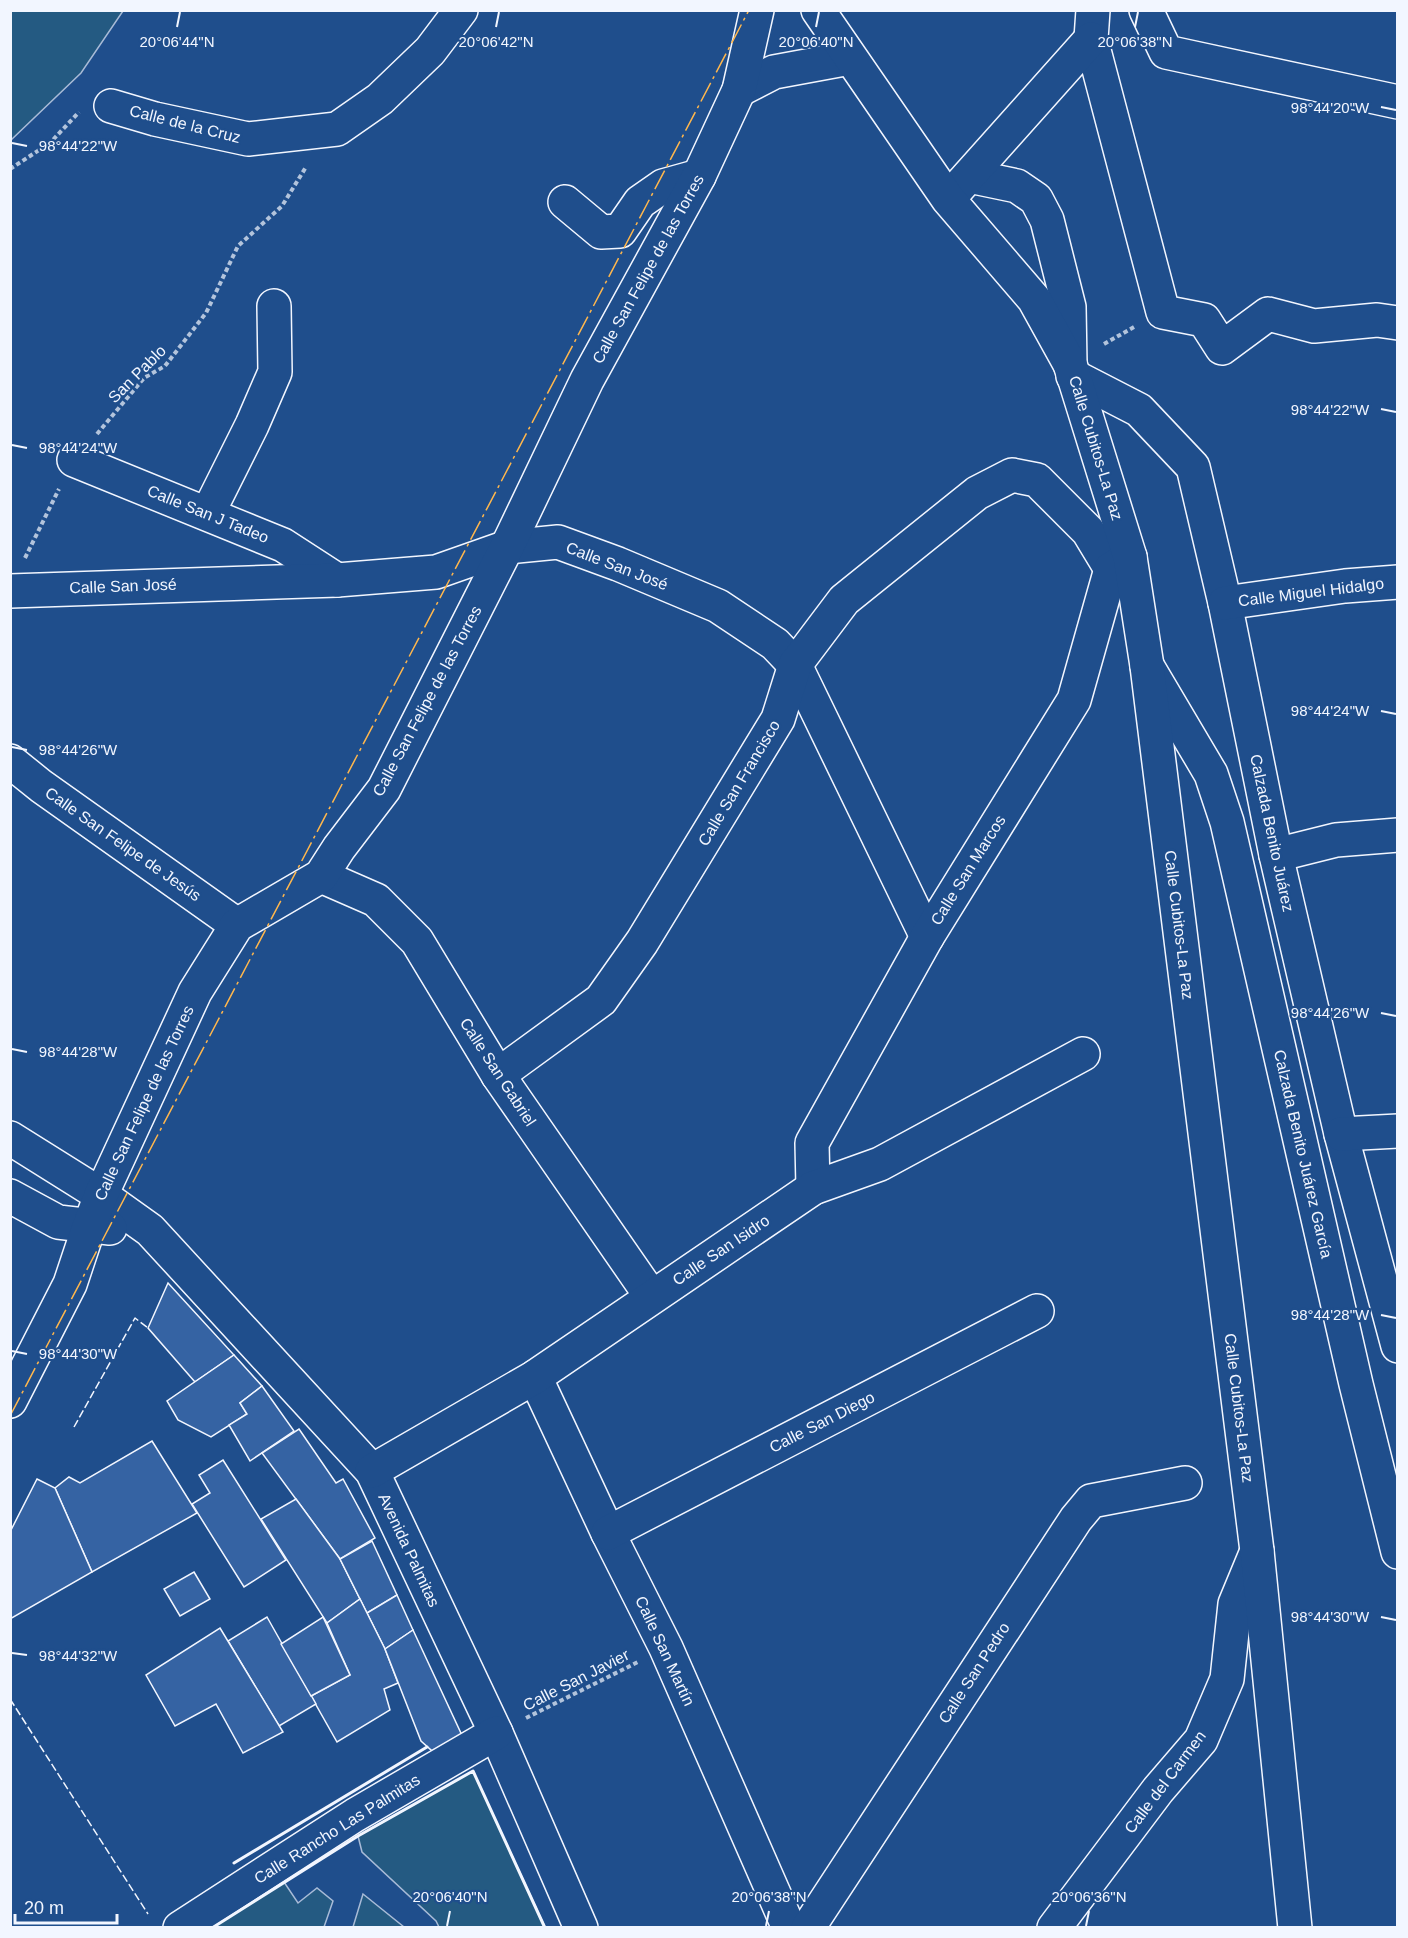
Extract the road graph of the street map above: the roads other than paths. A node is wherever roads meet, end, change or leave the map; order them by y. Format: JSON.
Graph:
{"nodes":[{"id":1,"x":461,"y":10,"type":"edge"},
{"id":2,"x":757,"y":10,"type":"edge"},
{"id":3,"x":818,"y":10,"type":"edge"},
{"id":4,"x":1146,"y":10,"type":"edge"},
{"id":5,"x":1092,"y":25,"type":"edge"},
{"id":6,"x":850,"y":58,"type":"junction"},
{"id":7,"x":739,"y":90,"type":"junction"},
{"id":8,"x":1386,"y":99,"type":"edge"},
{"id":9,"x":111,"y":106,"type":"road end"},
{"id":10,"x":699,"y":176,"type":"junction"},
{"id":11,"x":969,"y":176,"type":"junction"},
{"id":12,"x":948,"y":199,"type":"junction"},
{"id":13,"x":565,"y":202,"type":"dead end"},
{"id":14,"x":274,"y":306,"type":"dead end"},
{"id":15,"x":1398,"y":323,"type":"edge"},
{"id":16,"x":1071,"y":370,"type":"junction"},
{"id":17,"x":74,"y":460,"type":"road end"},
{"id":18,"x":208,"y":513,"type":"junction"},
{"id":19,"x":507,"y":547,"type":"junction"},
{"id":20,"x":1121,"y":563,"type":"junction"},
{"id":21,"x":16,"y":579,"type":"edge"},
{"id":22,"x":337,"y":580,"type":"junction"},
{"id":23,"x":1398,"y":582,"type":"edge"},
{"id":24,"x":1224,"y":603,"type":"junction"},
{"id":25,"x":795,"y":665,"type":"junction"},
{"id":26,"x":1147,"y":666,"type":"junction"},
{"id":27,"x":10,"y":761,"type":"edge"},
{"id":28,"x":1398,"y":835,"type":"edge"},
{"id":29,"x":1276,"y":855,"type":"junction"},
{"id":30,"x":321,"y":876,"type":"junction"},
{"id":31,"x":237,"y":925,"type":"junction"},
{"id":32,"x":927,"y":937,"type":"junction"},
{"id":33,"x":1083,"y":1054,"type":"dead end"},
{"id":34,"x":498,"y":1075,"type":"junction"},
{"id":35,"x":1398,"y":1131,"type":"edge"},
{"id":36,"x":1341,"y":1134,"type":"junction"},
{"id":37,"x":10,"y":1138,"type":"edge"},
{"id":38,"x":813,"y":1188,"type":"junction"},
{"id":39,"x":101,"y":1195,"type":"junction"},
{"id":40,"x":10,"y":1196,"type":"edge"},
{"id":41,"x":89,"y":1227,"type":"junction"},
{"id":42,"x":150,"y":1230,"type":"junction"},
{"id":43,"x":651,"y":1296,"type":"junction"},
{"id":44,"x":1037,"y":1311,"type":"dead end"},
{"id":45,"x":1398,"y":1346,"type":"edge"},
{"id":46,"x":535,"y":1377,"type":"junction"},
{"id":47,"x":10,"y":1401,"type":"edge"},
{"id":48,"x":372,"y":1471,"type":"junction"},
{"id":49,"x":1185,"y":1483,"type":"dead end"},
{"id":50,"x":608,"y":1533,"type":"junction"},
{"id":51,"x":1257,"y":1551,"type":"junction"},
{"id":52,"x":1398,"y":1552,"type":"edge"},
{"id":53,"x":496,"y":1734,"type":"junction"},
{"id":54,"x":180,"y":1928,"type":"edge"},
{"id":55,"x":581,"y":1928,"type":"edge"},
{"id":56,"x":789,"y":1928,"type":"edge"},
{"id":57,"x":808,"y":1928,"type":"edge"},
{"id":58,"x":1054,"y":1928,"type":"edge"},
{"id":59,"x":1295,"y":1928,"type":"edge"}],
"edges":[{"from":1,"to":9,"type":"street","name":"Calle de la Cruz"},
{"from":2,"to":7,"type":"street","name":"Calle San Felipe de las Torres"},
{"from":3,"to":6,"type":"street","name":"Calle Cubitos-La Paz"},
{"from":4,"to":8,"type":"street"},
{"from":5,"to":11,"type":"street"},
{"from":5,"to":15,"type":"street"},
{"from":6,"to":7,"type":"street"},
{"from":6,"to":12,"type":"street","name":"Calle Cubitos-La Paz"},
{"from":7,"to":10,"type":"street","name":"Calle San Felipe de las Torres"},
{"from":10,"to":13,"type":"street"},
{"from":10,"to":19,"type":"street","name":"Calle San Felipe de las Torres"},
{"from":11,"to":12,"type":"street"},
{"from":11,"to":16,"type":"street"},
{"from":12,"to":16,"type":"street","name":"Calle Cubitos-La Paz"},
{"from":14,"to":18,"type":"street"},
{"from":16,"to":20,"type":"street","name":"Calle Cubitos-La Paz"},
{"from":16,"to":24,"type":"street","name":"Calzada Benito Juárez"},
{"from":17,"to":18,"type":"street","name":"Calle San J Tadeo"},
{"from":18,"to":22,"type":"street","name":"Calle San J Tadeo"},
{"from":19,"to":22,"type":"street","name":"Calle San José"},
{"from":19,"to":25,"type":"street","name":"Calle San José"},
{"from":19,"to":30,"type":"street","name":"Calle San Felipe de las Torres"},
{"from":20,"to":25,"type":"street","name":"Calle San Francisco"},
{"from":20,"to":26,"type":"street","name":"Calle Cubitos-La Paz"},
{"from":20,"to":32,"type":"street","name":"Calle San Marcos"},
{"from":21,"to":22,"type":"street","name":"Calle San José"},
{"from":23,"to":24,"type":"street","name":"Calle Miguel Hidalgo"},
{"from":24,"to":29,"type":"street","name":"Calzada Benito Juárez"},
{"from":25,"to":32,"type":"street","name":"Calle San José"},
{"from":25,"to":34,"type":"street","name":"Calle San Francisco"},
{"from":26,"to":51,"type":"street","name":"Calle Cubitos-La Paz"},
{"from":26,"to":52,"type":"street","name":"Calzada Benito Juárez García"},
{"from":27,"to":31,"type":"street","name":"Calle San Felipe de Jesús"},
{"from":28,"to":29,"type":"street"},
{"from":29,"to":36,"type":"street","name":"Calzada Benito Juárez"},
{"from":30,"to":31,"type":"street","name":"Calle San Felipe de las Torres"},
{"from":30,"to":34,"type":"street","name":"Calle San Gabriel"},
{"from":31,"to":39,"type":"street","name":"Calle San Felipe de las Torres"},
{"from":32,"to":38,"type":"street","name":"Calle San Marcos"},
{"from":33,"to":38,"type":"street","name":"Calle San Isidro"},
{"from":34,"to":43,"type":"street","name":"Calle San Gabriel"},
{"from":35,"to":36,"type":"street"},
{"from":36,"to":45,"type":"street","name":"Calzada Benito Juárez"},
{"from":37,"to":39,"type":"street","name":"Avenida Palmitas"},
{"from":38,"to":43,"type":"street","name":"Calle San Isidro"},
{"from":39,"to":41,"type":"street","name":"Calle San Felipe de las Torres"},
{"from":39,"to":42,"type":"street","name":"Avenida Palmitas"},
{"from":40,"to":41,"type":"street"},
{"from":41,"to":42,"type":"street"},
{"from":41,"to":47,"type":"street","name":"Calle San Felipe de las Torres"},
{"from":42,"to":48,"type":"street","name":"Avenida Palmitas"},
{"from":43,"to":46,"type":"street","name":"Calle San Isidro"},
{"from":44,"to":50,"type":"street","name":"Calle San Diego"},
{"from":46,"to":48,"type":"street","name":"Calle San Isidro"},
{"from":46,"to":50,"type":"street","name":"Calle San Martín"},
{"from":48,"to":53,"type":"street","name":"Avenida Palmitas"},
{"from":49,"to":57,"type":"street","name":"Calle San Pedro"},
{"from":50,"to":56,"type":"street","name":"Calle San Martín"},
{"from":51,"to":58,"type":"street","name":"Calle del Carmen"},
{"from":51,"to":59,"type":"street","name":"Calle Cubitos-La Paz"},
{"from":53,"to":54,"type":"street","name":"Calle Rancho Las Palmitas"},
{"from":53,"to":55,"type":"street","name":"Avenida Palmitas"}]}
